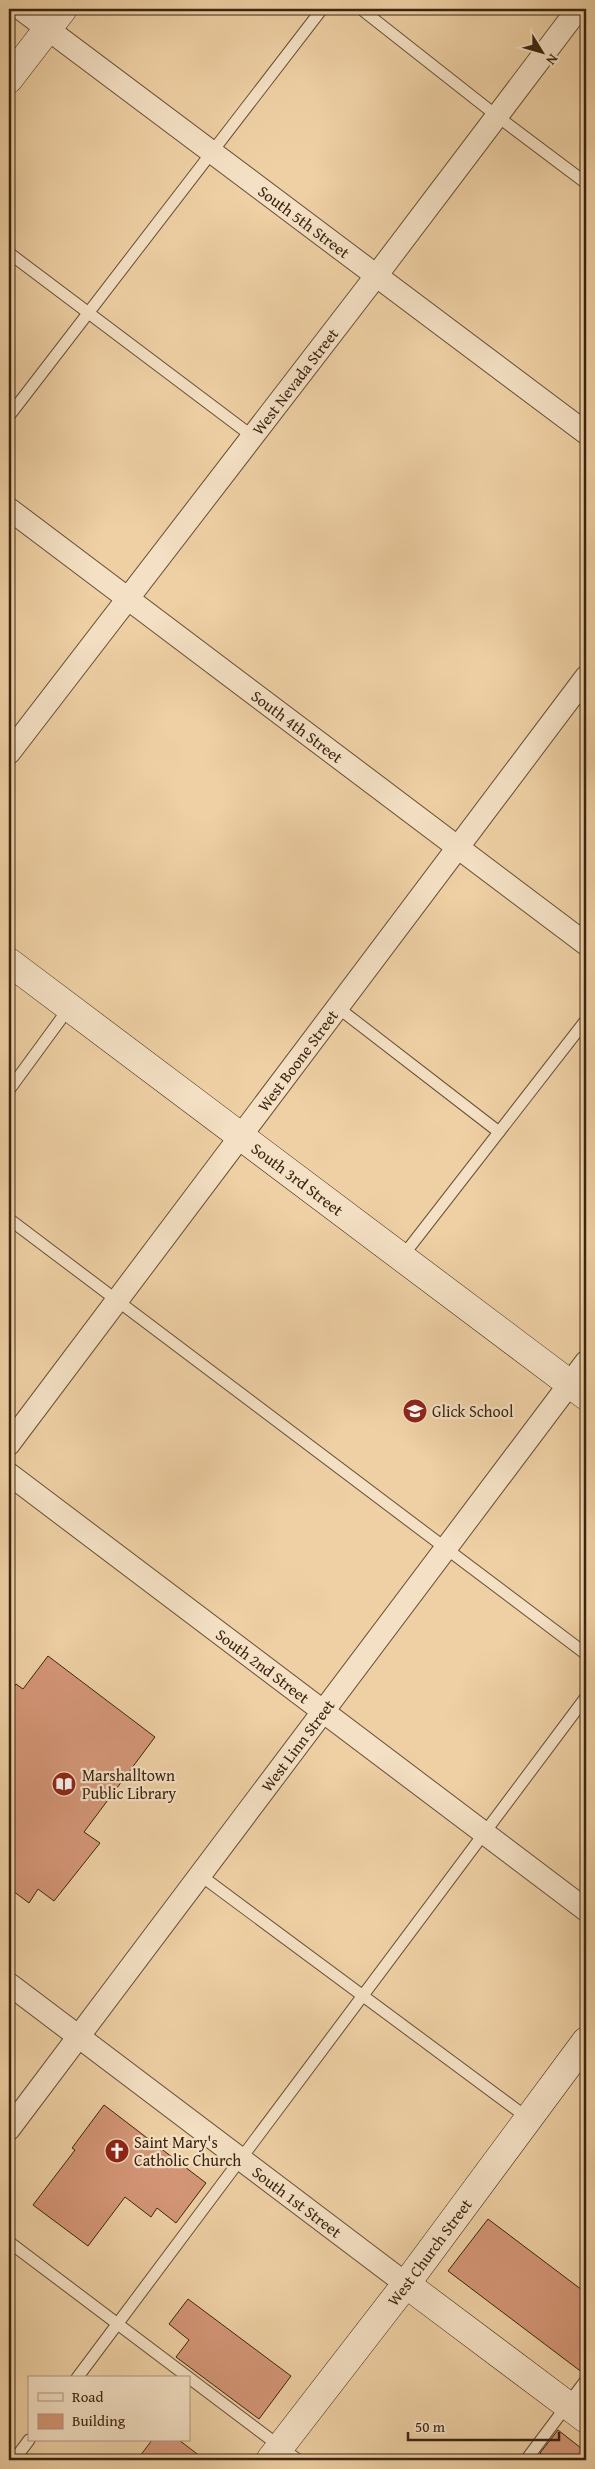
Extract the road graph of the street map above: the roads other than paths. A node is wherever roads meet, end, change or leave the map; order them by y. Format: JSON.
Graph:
{"nodes":[{"id":1,"x":21,"y":9,"type":"edge"},
{"id":2,"x":322,"y":9,"type":"edge"},
{"id":3,"x":361,"y":9,"type":"edge"},
{"id":4,"x":578,"y":9,"type":"edge"},
{"id":5,"x":55,"y":19,"type":"edge"},
{"id":6,"x":9,"y":79,"type":"edge"},
{"id":7,"x":496,"y":116,"type":"junction"},
{"id":8,"x":212,"y":152,"type":"junction"},
{"id":9,"x":586,"y":183,"type":"edge"},
{"id":10,"x":9,"y":253,"type":"edge"},
{"id":11,"x":376,"y":276,"type":"junction"},
{"id":12,"x":88,"y":313,"type":"junction"},
{"id":13,"x":9,"y":416,"type":"edge"},
{"id":14,"x":586,"y":433,"type":"edge"},
{"id":15,"x":252,"y":436,"type":"junction"},
{"id":16,"x":9,"y":509,"type":"edge"},
{"id":17,"x":126,"y":598,"type":"junction"},
{"id":18,"x":584,"y":683,"type":"edge"},
{"id":19,"x":9,"y":753,"type":"edge"},
{"id":20,"x":458,"y":848,"type":"junction"},
{"id":21,"x":586,"y":944,"type":"edge"},
{"id":22,"x":9,"y":962,"type":"edge"},
{"id":23,"x":337,"y":1007,"type":"junction"},
{"id":24,"x":69,"y":1008,"type":"junction"},
{"id":25,"x":586,"y":1020,"type":"edge"},
{"id":26,"x":9,"y":1090,"type":"edge"},
{"id":27,"x":499,"y":1132,"type":"junction"},
{"id":28,"x":240,"y":1135,"type":"junction"},
{"id":29,"x":9,"y":1219,"type":"edge"},
{"id":30,"x":402,"y":1257,"type":"junction"},
{"id":31,"x":116,"y":1300,"type":"junction"},
{"id":32,"x":586,"y":1362,"type":"edge"},
{"id":33,"x":578,"y":1390,"type":"edge"},
{"id":34,"x":9,"y":1444,"type":"edge"},
{"id":35,"x":9,"y":1474,"type":"edge"},
{"id":36,"x":446,"y":1548,"type":"junction"},
{"id":37,"x":586,"y":1654,"type":"edge"},
{"id":38,"x":586,"y":1697,"type":"edge"},
{"id":39,"x":323,"y":1712,"type":"junction"},
{"id":40,"x":483,"y":1832,"type":"junction"},
{"id":41,"x":200,"y":1876,"type":"junction"},
{"id":42,"x":586,"y":1910,"type":"edge"},
{"id":43,"x":9,"y":1984,"type":"edge"},
{"id":44,"x":362,"y":1995,"type":"junction"},
{"id":45,"x":79,"y":2037,"type":"junction"},
{"id":46,"x":584,"y":2048,"type":"edge"},
{"id":47,"x":528,"y":2119,"type":"junction"},
{"id":48,"x":9,"y":2130,"type":"edge"},
{"id":49,"x":241,"y":2159,"type":"junction"},
{"id":50,"x":9,"y":2242,"type":"edge"},
{"id":51,"x":406,"y":2284,"type":"junction"},
{"id":52,"x":117,"y":2324,"type":"junction"},
{"id":53,"x":78,"y":2376,"type":"edge"},
{"id":54,"x":182,"y":2376,"type":"edge"},
{"id":55,"x":586,"y":2380,"type":"edge"},
{"id":56,"x":190,"y":2382,"type":"edge"},
{"id":57,"x":577,"y":2412,"type":"edge"},
{"id":58,"x":28,"y":2441,"type":"edge"},
{"id":59,"x":283,"y":2456,"type":"edge"},
{"id":60,"x":14,"y":2460,"type":"edge"},
{"id":61,"x":526,"y":2460,"type":"edge"}],
"edges":[{"from":1,"to":5,"type":"street","name":"South 5th Street"},
{"from":2,"to":8,"type":"lane"},
{"from":3,"to":7,"type":"lane"},
{"from":4,"to":7,"type":"street","name":"West Nevada Street"},
{"from":5,"to":6,"type":"main road"},
{"from":5,"to":8,"type":"street","name":"South 5th Street"},
{"from":7,"to":9,"type":"lane"},
{"from":7,"to":11,"type":"street","name":"West Nevada Street"},
{"from":8,"to":11,"type":"street","name":"South 5th Street"},
{"from":8,"to":12,"type":"lane"},
{"from":10,"to":12,"type":"lane"},
{"from":11,"to":14,"type":"street","name":"South 5th Street"},
{"from":11,"to":15,"type":"street","name":"West Nevada Street"},
{"from":12,"to":13,"type":"lane"},
{"from":12,"to":15,"type":"lane"},
{"from":15,"to":17,"type":"street","name":"West Nevada Street"},
{"from":16,"to":17,"type":"street","name":"South 4th Street"},
{"from":17,"to":19,"type":"street","name":"West Nevada Street"},
{"from":17,"to":20,"type":"street","name":"South 4th Street"},
{"from":18,"to":20,"type":"street","name":"West Boone Street"},
{"from":20,"to":21,"type":"street","name":"South 4th Street"},
{"from":20,"to":23,"type":"street","name":"West Boone Street"},
{"from":22,"to":24,"type":"main road","name":"South 3rd Street"},
{"from":23,"to":27,"type":"lane"},
{"from":23,"to":28,"type":"street","name":"West Boone Street"},
{"from":24,"to":26,"type":"lane"},
{"from":24,"to":28,"type":"main road","name":"South 3rd Street"},
{"from":25,"to":27,"type":"lane"},
{"from":27,"to":30,"type":"lane"},
{"from":28,"to":30,"type":"main road","name":"South 3rd Street"},
{"from":28,"to":31,"type":"street","name":"West Boone Street"},
{"from":29,"to":31,"type":"lane"},
{"from":30,"to":33,"type":"main road","name":"South 3rd Street"},
{"from":31,"to":34,"type":"street","name":"West Boone Street"},
{"from":31,"to":36,"type":"lane"},
{"from":32,"to":33,"type":"street","name":"West Linn Street"},
{"from":33,"to":36,"type":"street","name":"West Linn Street"},
{"from":35,"to":39,"type":"street","name":"South 2nd Street"},
{"from":36,"to":37,"type":"lane"},
{"from":36,"to":39,"type":"street","name":"West Linn Street"},
{"from":38,"to":40,"type":"lane"},
{"from":39,"to":40,"type":"street","name":"South 2nd Street"},
{"from":39,"to":41,"type":"street","name":"West Linn Street"},
{"from":40,"to":42,"type":"street","name":"South 2nd Street"},
{"from":40,"to":44,"type":"lane"},
{"from":41,"to":44,"type":"lane"},
{"from":41,"to":45,"type":"street","name":"West Linn Street"},
{"from":43,"to":45,"type":"street","name":"South 1st Street"},
{"from":44,"to":47,"type":"lane"},
{"from":44,"to":49,"type":"lane"},
{"from":45,"to":48,"type":"street","name":"West Linn Street"},
{"from":45,"to":49,"type":"street","name":"South 1st Street"},
{"from":46,"to":47,"type":"main road","name":"West Church Street"},
{"from":47,"to":51,"type":"main road","name":"West Church Street"},
{"from":49,"to":51,"type":"street","name":"South 1st Street"},
{"from":49,"to":52,"type":"lane"},
{"from":50,"to":52,"type":"lane"},
{"from":51,"to":57,"type":"main road","name":"South 1st Street"},
{"from":51,"to":59,"type":"main road","name":"West Church Street"},
{"from":52,"to":53,"type":"lane"},
{"from":52,"to":54,"type":"lane"},
{"from":55,"to":57,"type":"lane"},
{"from":56,"to":59,"type":"lane"},
{"from":57,"to":61,"type":"lane"},
{"from":58,"to":60,"type":"lane"}]}
